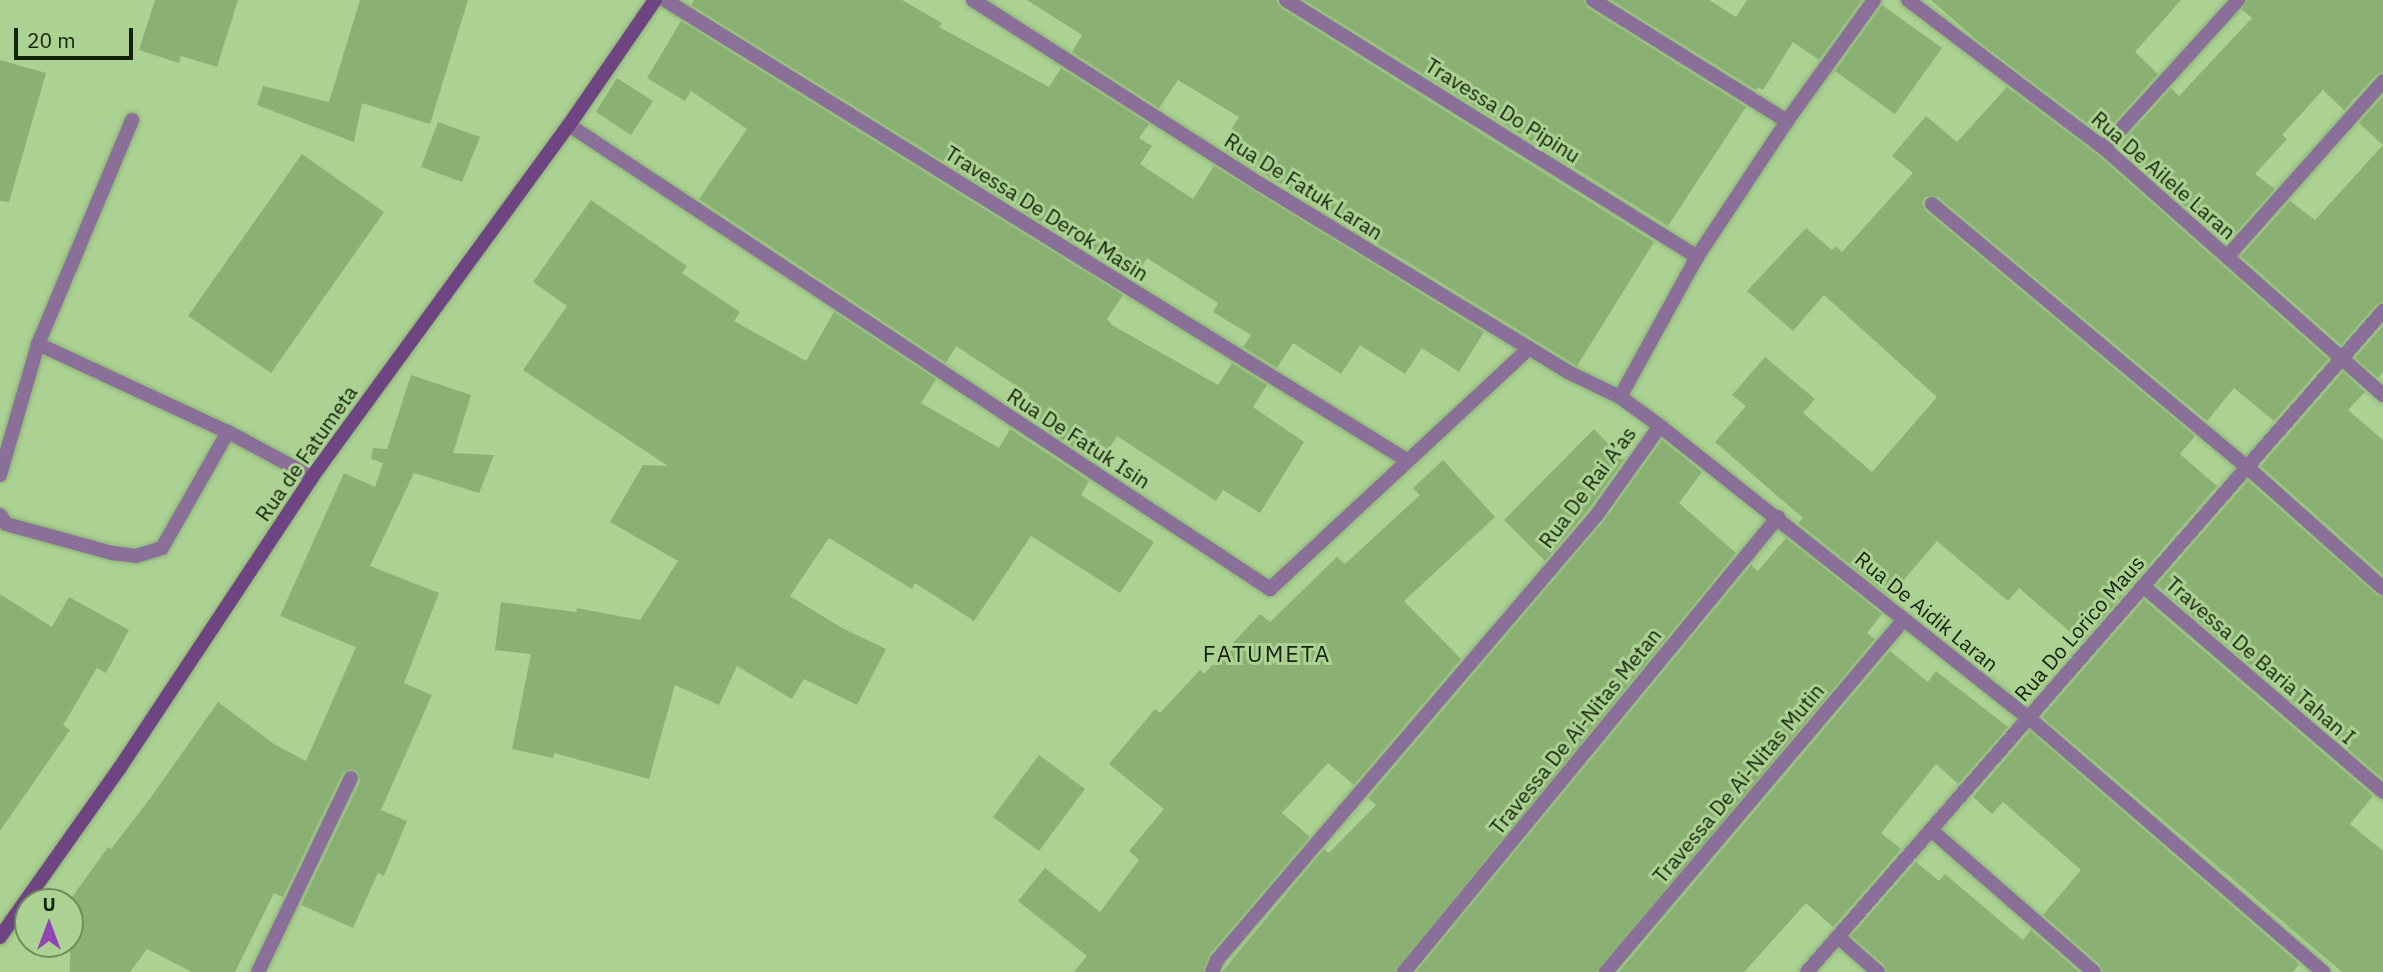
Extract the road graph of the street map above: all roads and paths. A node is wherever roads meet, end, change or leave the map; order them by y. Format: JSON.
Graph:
{"nodes":[{"id":1,"x":655,"y":0,"type":"edge"},
{"id":2,"x":665,"y":0,"type":"edge"},
{"id":3,"x":972,"y":0,"type":"edge"},
{"id":4,"x":1286,"y":0,"type":"edge"},
{"id":5,"x":1593,"y":0,"type":"edge"},
{"id":6,"x":1874,"y":0,"type":"edge"},
{"id":7,"x":1908,"y":0,"type":"edge"},
{"id":8,"x":2238,"y":0,"type":"edge"},
{"id":9,"x":2383,"y":81,"type":"edge"},
{"id":10,"x":132,"y":120,"type":"dead end"},
{"id":11,"x":1787,"y":121,"type":"junction"},
{"id":12,"x":569,"y":125,"type":"junction"},
{"id":13,"x":2104,"y":148,"type":"junction"},
{"id":14,"x":1932,"y":204,"type":"dead end"},
{"id":15,"x":1698,"y":257,"type":"junction"},
{"id":16,"x":2227,"y":257,"type":"junction"},
{"id":17,"x":2383,"y":311,"type":"edge"},
{"id":18,"x":38,"y":344,"type":"junction"},
{"id":19,"x":1529,"y":348,"type":"junction"},
{"id":20,"x":2342,"y":358,"type":"junction"},
{"id":21,"x":2383,"y":395,"type":"edge"},
{"id":22,"x":1620,"y":397,"type":"junction"},
{"id":23,"x":1660,"y":426,"type":"junction"},
{"id":24,"x":228,"y":432,"type":"junction"},
{"id":25,"x":1408,"y":461,"type":"junction"},
{"id":26,"x":2247,"y":467,"type":"junction"},
{"id":27,"x":0,"y":475,"type":"edge"},
{"id":28,"x":312,"y":477,"type":"junction"},
{"id":29,"x":0,"y":515,"type":"edge"},
{"id":30,"x":1778,"y":517,"type":"junction"},
{"id":31,"x":2144,"y":586,"type":"junction"},
{"id":32,"x":2383,"y":588,"type":"edge"},
{"id":33,"x":1903,"y":621,"type":"junction"},
{"id":34,"x":2029,"y":718,"type":"junction"},
{"id":35,"x":351,"y":778,"type":"dead end"},
{"id":36,"x":2383,"y":792,"type":"edge"},
{"id":37,"x":1931,"y":830,"type":"junction"},
{"id":38,"x":0,"y":937,"type":"edge"},
{"id":39,"x":1838,"y":937,"type":"junction"},
{"id":40,"x":258,"y":972,"type":"edge"},
{"id":41,"x":1212,"y":972,"type":"edge"},
{"id":42,"x":1404,"y":972,"type":"edge"},
{"id":43,"x":1606,"y":972,"type":"edge"},
{"id":44,"x":1807,"y":972,"type":"edge"},
{"id":45,"x":1878,"y":972,"type":"edge"},
{"id":46,"x":2094,"y":972,"type":"edge"},
{"id":47,"x":2323,"y":972,"type":"edge"}],
"edges":[{"from":1,"to":12,"type":"street","name":"Rua de Fatumeta"},
{"from":2,"to":25,"type":"street","name":"Travessa De Derok Masin"},
{"from":3,"to":19,"type":"street","name":"Rua De Fatuk Laran"},
{"from":4,"to":15,"type":"street","name":"Travessa Do Pipinu"},
{"from":5,"to":11,"type":"street"},
{"from":6,"to":11,"type":"street","name":"Rua De Rai A’as"},
{"from":7,"to":13,"type":"street","name":"Rua De Ailele Laran"},
{"from":8,"to":13,"type":"street"},
{"from":9,"to":16,"type":"street"},
{"from":10,"to":18,"type":"street"},
{"from":11,"to":15,"type":"street","name":"Rua De Rai A’as"},
{"from":12,"to":25,"type":"street","name":"Rua De Fatuk Isin"},
{"from":12,"to":28,"type":"street","name":"Rua de Fatumeta"},
{"from":13,"to":16,"type":"street","name":"Rua De Ailele Laran"},
{"from":14,"to":26,"type":"street"},
{"from":15,"to":22,"type":"street","name":"Rua De Rai A’as"},
{"from":16,"to":20,"type":"street","name":"Rua De Ailele Laran"},
{"from":17,"to":20,"type":"street","name":"Rua Do Lorico Maus"},
{"from":18,"to":24,"type":"street"},
{"from":18,"to":27,"type":"street"},
{"from":19,"to":22,"type":"street","name":"Rua De Fatuk Laran"},
{"from":19,"to":25,"type":"street","name":"Rua De Fatuk Isin"},
{"from":20,"to":21,"type":"street","name":"Rua De Ailele Laran"},
{"from":20,"to":26,"type":"street","name":"Rua Do Lorico Maus"},
{"from":22,"to":23,"type":"street","name":"Rua De Rai A’as"},
{"from":23,"to":30,"type":"street","name":"Rua De Aidik Laran"},
{"from":23,"to":41,"type":"street","name":"Rua De Rai A’as"},
{"from":24,"to":28,"type":"street"},
{"from":24,"to":29,"type":"street"},
{"from":26,"to":31,"type":"street","name":"Rua Do Lorico Maus"},
{"from":26,"to":32,"type":"street"},
{"from":28,"to":38,"type":"street","name":"Rua de Fatumeta"},
{"from":30,"to":33,"type":"street","name":"Rua De Aidik Laran"},
{"from":30,"to":42,"type":"street","name":"Travessa De Ai-Nitas Metan"},
{"from":31,"to":34,"type":"street","name":"Rua Do Lorico Maus"},
{"from":31,"to":36,"type":"street","name":"Travessa De Baria Tahan I"},
{"from":33,"to":34,"type":"street","name":"Rua De Aidik Laran"},
{"from":33,"to":43,"type":"street","name":"Travessa De Ai-Nitas Mutin"},
{"from":34,"to":37,"type":"street","name":"Rua Do Lorico Maus"},
{"from":34,"to":47,"type":"street","name":"Rua De Aidik Laran"},
{"from":35,"to":40,"type":"street"},
{"from":37,"to":39,"type":"street","name":"Rua Do Lorico Maus"},
{"from":37,"to":46,"type":"street"},
{"from":39,"to":44,"type":"street","name":"Rua Do Lorico Maus"},
{"from":39,"to":45,"type":"street"}]}
